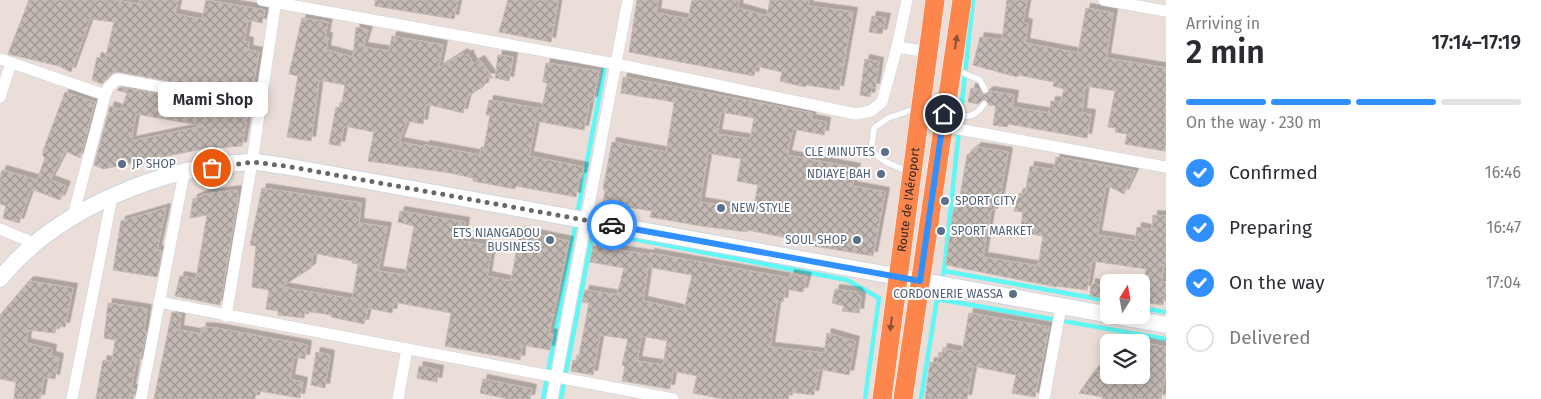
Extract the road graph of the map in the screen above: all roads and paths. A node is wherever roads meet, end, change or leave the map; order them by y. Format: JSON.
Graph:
{"nodes":[{"id":1,"x":262,"y":0,"type":"edge"},
{"id":2,"x":628,"y":0,"type":"edge"},
{"id":3,"x":907,"y":0,"type":"edge"},
{"id":4,"x":935,"y":0,"type":"edge"},
{"id":5,"x":962,"y":0,"type":"edge"},
{"id":6,"x":1104,"y":0,"type":"edge"},
{"id":7,"x":276,"y":1,"type":"edge"},
{"id":8,"x":1166,"y":11,"type":"edge"},
{"id":9,"x":897,"y":47,"type":"junction"},
{"id":10,"x":928,"y":52,"type":"junction"},
{"id":11,"x":0,"y":59,"type":"edge"},
{"id":12,"x":11,"y":63,"type":"junction"},
{"id":13,"x":616,"y":64,"type":"junction"},
{"id":14,"x":951,"y":68,"type":"junction"},
{"id":15,"x":985,"y":90,"type":"dead end"},
{"id":16,"x":104,"y":95,"type":"junction"},
{"id":17,"x":0,"y":97,"type":"edge"},
{"id":18,"x":984,"y":104,"type":"dead end"},
{"id":19,"x":261,"y":106,"type":"junction"},
{"id":20,"x":920,"y":107,"type":"junction"},
{"id":21,"x":943,"y":120,"type":"junction"},
{"id":22,"x":252,"y":162,"type":"junction"},
{"id":23,"x":1166,"y":167,"type":"edge"},
{"id":24,"x":184,"y":173,"type":"junction"},
{"id":25,"x":912,"y":173,"type":"junction"},
{"id":26,"x":112,"y":197,"type":"junction"},
{"id":27,"x":73,"y":216,"type":"junction"},
{"id":28,"x":586,"y":220,"type":"junction"},
{"id":29,"x":0,"y":229,"type":"edge"},
{"id":30,"x":34,"y":243,"type":"junction"},
{"id":31,"x":897,"y":276,"type":"junction"},
{"id":32,"x":0,"y":279,"type":"edge"},
{"id":33,"x":920,"y":281,"type":"junction"},
{"id":34,"x":159,"y":302,"type":"junction"},
{"id":35,"x":1061,"y":307,"type":"junction"},
{"id":36,"x":226,"y":316,"type":"junction"},
{"id":37,"x":1166,"y":325,"type":"edge"},
{"id":38,"x":407,"y":349,"type":"junction"},
{"id":39,"x":556,"y":377,"type":"junction"},
{"id":40,"x":72,"y":399,"type":"edge"},
{"id":41,"x":141,"y":399,"type":"edge"},
{"id":42,"x":398,"y":399,"type":"edge"},
{"id":43,"x":552,"y":399,"type":"edge"},
{"id":44,"x":673,"y":399,"type":"edge"},
{"id":45,"x":882,"y":399,"type":"edge"},
{"id":46,"x":904,"y":399,"type":"edge"},
{"id":47,"x":1044,"y":399,"type":"edge"}],
"edges":[{"from":1,"to":7,"type":"street"},
{"from":2,"to":13,"type":"street"},
{"from":3,"to":9,"type":"street"},
{"from":4,"to":10,"type":"highway","name":"Route de l'Aéroport"},
{"from":14,"to":5,"type":"highway","name":"Route de l'Aéroport","one_way":true},
{"from":6,"to":8,"type":"street"},
{"from":7,"to":13,"type":"street"},
{"from":7,"to":19,"type":"street"},
{"from":9,"to":10,"type":"street"},
{"from":9,"to":13,"type":"street"},
{"from":10,"to":20,"type":"highway","name":"Route de l'Aéroport"},
{"from":11,"to":12,"type":"street"},
{"from":12,"to":16,"type":"street"},
{"from":12,"to":17,"type":"street"},
{"from":13,"to":28,"type":"street"},
{"from":14,"to":15,"type":"lane"},
{"from":14,"to":21,"type":"highway","name":"Route de l'Aéroport"},
{"from":16,"to":19,"type":"street"},
{"from":16,"to":27,"type":"street"},
{"from":18,"to":21,"type":"lane"},
{"from":19,"to":22,"type":"street"},
{"from":20,"to":25,"type":"highway","name":"Route de l'Aéroport"},
{"from":20,"to":25,"type":"lane"},
{"from":21,"to":23,"type":"street"},
{"from":21,"to":33,"type":"highway","name":"Route de l'Aéroport"},
{"from":22,"to":24,"type":"main road"},
{"from":22,"to":28,"type":"main road"},
{"from":22,"to":36,"type":"street"},
{"from":24,"to":26,"type":"main road"},
{"from":24,"to":34,"type":"street"},
{"from":25,"to":31,"type":"highway","name":"Route de l'Aéroport"},
{"from":26,"to":27,"type":"main road"},
{"from":26,"to":40,"type":"street"},
{"from":27,"to":30,"type":"main road"},
{"from":28,"to":31,"type":"main road"},
{"from":28,"to":39,"type":"street"},
{"from":29,"to":30,"type":"street"},
{"from":30,"to":32,"type":"main road"},
{"from":31,"to":33,"type":"main road"},
{"from":31,"to":45,"type":"highway","name":"Route de l'Aéroport","one_way":true},
{"from":33,"to":35,"type":"main road"},
{"from":33,"to":46,"type":"highway","name":"Route de l'Aéroport"},
{"from":34,"to":36,"type":"street"},
{"from":34,"to":41,"type":"street"},
{"from":35,"to":37,"type":"main road"},
{"from":35,"to":47,"type":"street"},
{"from":36,"to":38,"type":"street"},
{"from":38,"to":39,"type":"street"},
{"from":38,"to":42,"type":"street"},
{"from":39,"to":43,"type":"street"},
{"from":39,"to":44,"type":"street"}]}
